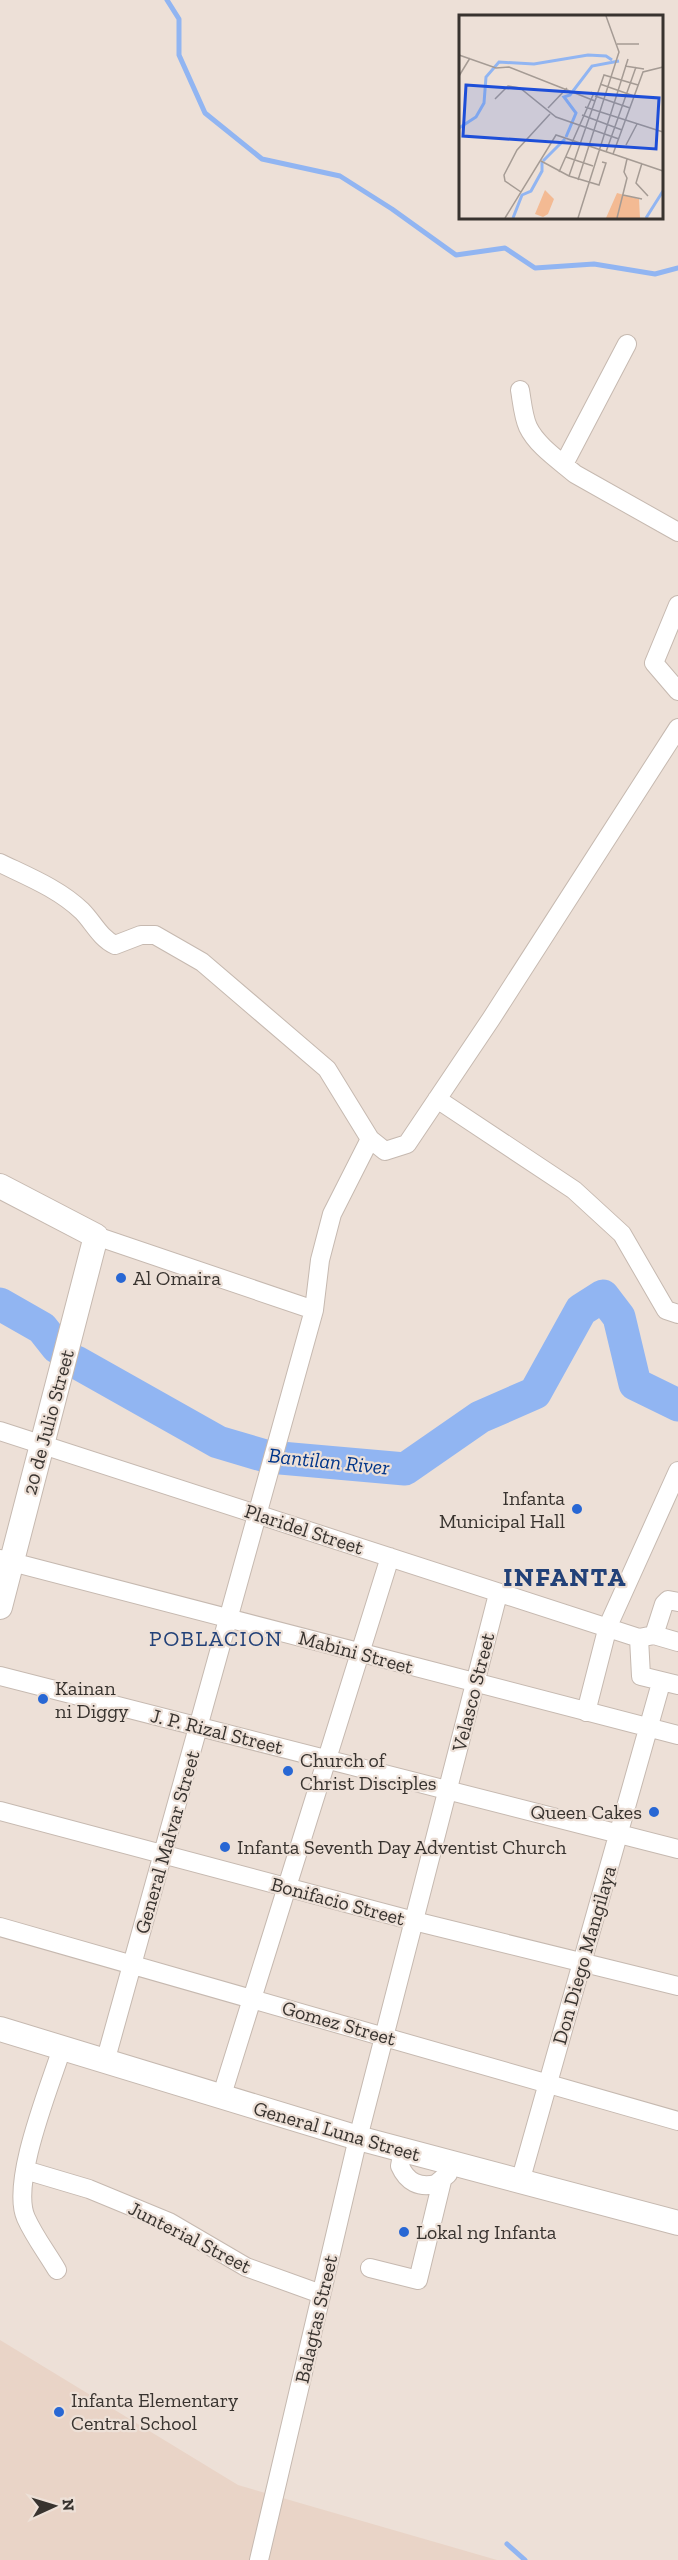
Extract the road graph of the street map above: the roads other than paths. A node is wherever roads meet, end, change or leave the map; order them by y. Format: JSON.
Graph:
{"nodes":[{"id":1,"x":627,"y":344,"type":"dead end"},
{"id":2,"x":520,"y":390,"type":"dead end"},
{"id":3,"x":564,"y":464,"type":"junction"},
{"id":4,"x":678,"y":532,"type":"edge"},
{"id":5,"x":678,"y":604,"type":"edge"},
{"id":6,"x":678,"y":691,"type":"edge"},
{"id":7,"x":678,"y":728,"type":"edge"},
{"id":8,"x":0,"y":863,"type":"edge"},
{"id":9,"x":437,"y":1099,"type":"junction"},
{"id":10,"x":370,"y":1139,"type":"junction"},
{"id":11,"x":0,"y":1186,"type":"edge"},
{"id":12,"x":96,"y":1236,"type":"junction"},
{"id":13,"x":314,"y":1310,"type":"junction"},
{"id":14,"x":678,"y":1314,"type":"edge"},
{"id":15,"x":0,"y":1431,"type":"edge"},
{"id":16,"x":42,"y":1444,"type":"junction"},
{"id":17,"x":678,"y":1472,"type":"edge"},
{"id":18,"x":258,"y":1514,"type":"junction"},
{"id":19,"x":390,"y":1557,"type":"junction"},
{"id":20,"x":6,"y":1561,"type":"edge"},
{"id":21,"x":498,"y":1594,"type":"junction"},
{"id":22,"x":678,"y":1602,"type":"edge"},
{"id":23,"x":0,"y":1607,"type":"edge"},
{"id":24,"x":229,"y":1619,"type":"junction"},
{"id":25,"x":608,"y":1626,"type":"junction"},
{"id":26,"x":647,"y":1636,"type":"junction"},
{"id":27,"x":678,"y":1642,"type":"edge"},
{"id":28,"x":360,"y":1653,"type":"junction"},
{"id":29,"x":0,"y":1676,"type":"edge"},
{"id":30,"x":476,"y":1684,"type":"junction"},
{"id":31,"x":670,"y":1684,"type":"edge"},
{"id":32,"x":586,"y":1712,"type":"junction"},
{"id":33,"x":200,"y":1726,"type":"junction"},
{"id":34,"x":649,"y":1727,"type":"junction"},
{"id":35,"x":678,"y":1735,"type":"edge"},
{"id":36,"x":327,"y":1759,"type":"junction"},
{"id":37,"x":447,"y":1790,"type":"junction"},
{"id":38,"x":0,"y":1811,"type":"edge"},
{"id":39,"x":618,"y":1834,"type":"junction"},
{"id":40,"x":678,"y":1850,"type":"edge"},
{"id":41,"x":164,"y":1856,"type":"junction"},
{"id":42,"x":286,"y":1888,"type":"junction"},
{"id":43,"x":414,"y":1921,"type":"junction"},
{"id":44,"x":0,"y":1927,"type":"edge"},
{"id":45,"x":582,"y":1962,"type":"junction"},
{"id":46,"x":133,"y":1965,"type":"junction"},
{"id":47,"x":678,"y":1986,"type":"edge"},
{"id":48,"x":252,"y":1998,"type":"junction"},
{"id":49,"x":0,"y":2029,"type":"edge"},
{"id":50,"x":384,"y":2036,"type":"junction"},
{"id":51,"x":62,"y":2048,"type":"junction"},
{"id":52,"x":105,"y":2062,"type":"junction"},
{"id":53,"x":548,"y":2083,"type":"junction"},
{"id":54,"x":221,"y":2098,"type":"junction"},
{"id":55,"x":678,"y":2121,"type":"edge"},
{"id":56,"x":358,"y":2138,"type":"junction"},
{"id":57,"x":25,"y":2170,"type":"junction"},
{"id":58,"x":446,"y":2172,"type":"junction"},
{"id":59,"x":520,"y":2182,"type":"junction"},
{"id":60,"x":678,"y":2223,"type":"edge"},
{"id":61,"x":370,"y":2268,"type":"dead end"},
{"id":62,"x":57,"y":2270,"type":"dead end"},
{"id":63,"x":321,"y":2294,"type":"junction"},
{"id":64,"x":259,"y":2560,"type":"edge"}],
"edges":[{"from":1,"to":3,"type":"street"},
{"from":2,"to":3,"type":"street"},
{"from":3,"to":4,"type":"street"},
{"from":5,"to":6,"type":"street"},
{"from":7,"to":9,"type":"street"},
{"from":8,"to":10,"type":"street"},
{"from":9,"to":10,"type":"street"},
{"from":9,"to":14,"type":"street"},
{"from":10,"to":13,"type":"street","name":"General Malvar Street"},
{"from":11,"to":12,"type":"main road"},
{"from":12,"to":13,"type":"street"},
{"from":12,"to":16,"type":"main road","name":"20 de Julio Street"},
{"from":13,"to":18,"type":"street","name":"General Malvar Street"},
{"from":15,"to":16,"type":"street","name":"Plaridel Street"},
{"from":16,"to":18,"type":"street","name":"Plaridel Street"},
{"from":16,"to":20,"type":"main road","name":"20 de Julio Street"},
{"from":17,"to":25,"type":"street"},
{"from":18,"to":19,"type":"street","name":"Plaridel Street"},
{"from":18,"to":24,"type":"street","name":"General Malvar Street"},
{"from":19,"to":21,"type":"street","name":"Plaridel Street"},
{"from":19,"to":28,"type":"street"},
{"from":20,"to":23,"type":"main road","name":"20 de Julio Street"},
{"from":20,"to":24,"type":"street","name":"Mabini Street"},
{"from":21,"to":25,"type":"street","name":"Plaridel Street"},
{"from":21,"to":30,"type":"street","name":"Velasco Street"},
{"from":22,"to":26,"type":"street"},
{"from":24,"to":28,"type":"street","name":"Mabini Street"},
{"from":24,"to":33,"type":"street","name":"General Malvar Street"},
{"from":25,"to":26,"type":"street","name":"Plaridel Street"},
{"from":25,"to":32,"type":"street"},
{"from":26,"to":27,"type":"street","name":"Plaridel Street"},
{"from":26,"to":31,"type":"street"},
{"from":28,"to":30,"type":"street","name":"Mabini Street"},
{"from":28,"to":36,"type":"street"},
{"from":29,"to":33,"type":"street","name":"J. P. Rizal Street"},
{"from":30,"to":32,"type":"street","name":"Mabini Street"},
{"from":30,"to":37,"type":"street","name":"Velasco Street"},
{"from":31,"to":34,"type":"street","name":"Don Diego Mangilaya"},
{"from":32,"to":34,"type":"street","name":"Mabini Street"},
{"from":33,"to":36,"type":"street","name":"J. P. Rizal Street"},
{"from":33,"to":41,"type":"street","name":"General Malvar Street"},
{"from":34,"to":35,"type":"street","name":"Mabini Street"},
{"from":34,"to":39,"type":"street","name":"Don Diego Mangilaya"},
{"from":36,"to":37,"type":"street","name":"J. P. Rizal Street"},
{"from":36,"to":42,"type":"street"},
{"from":37,"to":39,"type":"street","name":"J. P. Rizal Street"},
{"from":37,"to":43,"type":"street","name":"Velasco Street"},
{"from":38,"to":41,"type":"street","name":"Bonifacio Street"},
{"from":39,"to":40,"type":"street","name":"J. P. Rizal Street"},
{"from":39,"to":45,"type":"street","name":"Don Diego Mangilaya"},
{"from":41,"to":42,"type":"street","name":"Bonifacio Street"},
{"from":41,"to":46,"type":"street","name":"General Malvar Street"},
{"from":42,"to":43,"type":"street","name":"Bonifacio Street"},
{"from":42,"to":48,"type":"street"},
{"from":43,"to":45,"type":"street","name":"Bonifacio Street"},
{"from":43,"to":50,"type":"street","name":"Velasco Street"},
{"from":44,"to":46,"type":"street","name":"Gomez Street"},
{"from":45,"to":47,"type":"street","name":"Bonifacio Street"},
{"from":45,"to":53,"type":"street","name":"Don Diego Mangilaya"},
{"from":46,"to":48,"type":"street","name":"Gomez Street"},
{"from":46,"to":52,"type":"street","name":"General Malvar Street"},
{"from":48,"to":50,"type":"street","name":"Gomez Street"},
{"from":48,"to":54,"type":"street"},
{"from":49,"to":51,"type":"main road","name":"General Luna Street"},
{"from":50,"to":53,"type":"street","name":"Gomez Street"},
{"from":50,"to":56,"type":"street","name":"Velasco Street"},
{"from":51,"to":52,"type":"main road","name":"General Luna Street"},
{"from":51,"to":57,"type":"street"},
{"from":52,"to":54,"type":"main road","name":"General Luna Street"},
{"from":53,"to":55,"type":"street","name":"Gomez Street"},
{"from":53,"to":59,"type":"street","name":"Don Diego Mangilaya"},
{"from":54,"to":56,"type":"main road","name":"General Luna Street"},
{"from":56,"to":58,"type":"main road","name":"General Luna Street"},
{"from":56,"to":63,"type":"street","name":"Balagtas Street"},
{"from":57,"to":62,"type":"street"},
{"from":57,"to":63,"type":"street","name":"Junterial Street"},
{"from":58,"to":59,"type":"main road","name":"General Luna Street"},
{"from":58,"to":61,"type":"street"},
{"from":59,"to":60,"type":"main road","name":"General Luna Street"},
{"from":63,"to":64,"type":"street","name":"Balagtas Street"}]}
